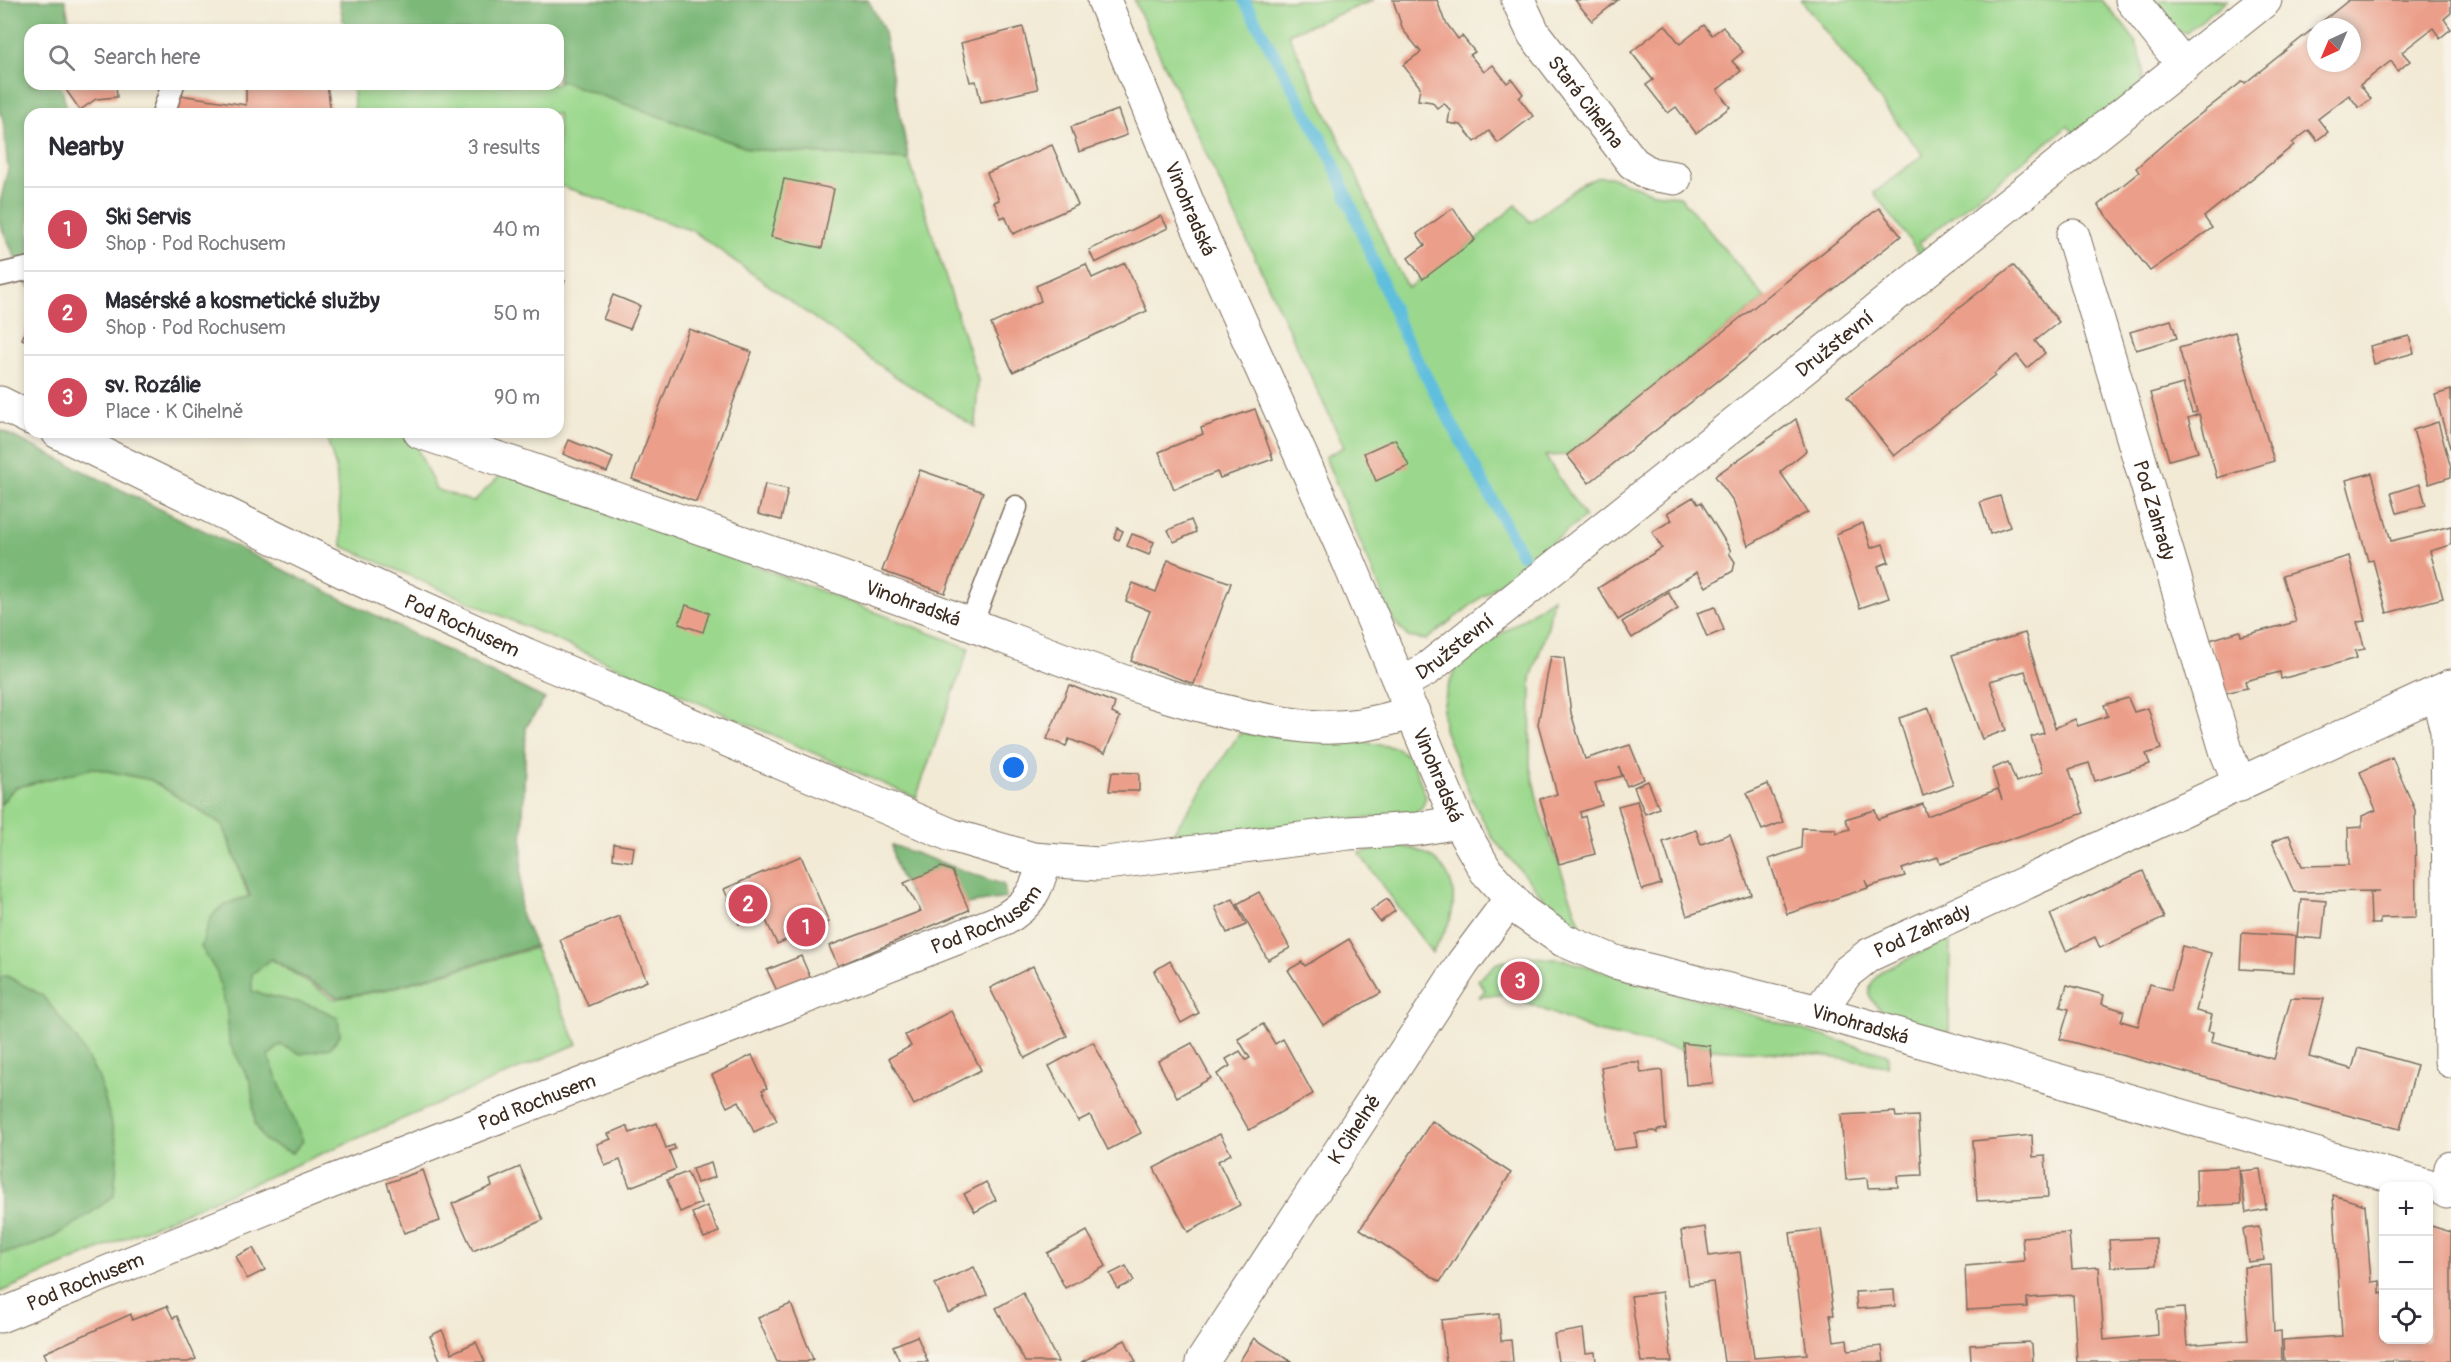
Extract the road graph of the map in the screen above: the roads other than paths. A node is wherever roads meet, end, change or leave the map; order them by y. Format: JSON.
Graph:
{"nodes":[{"id":1,"x":1104,"y":0,"type":"edge"},
{"id":2,"x":1518,"y":0,"type":"edge"},
{"id":3,"x":2132,"y":0,"type":"edge"},
{"id":4,"x":2265,"y":0,"type":"edge"},
{"id":5,"x":2184,"y":66,"type":"junction"},
{"id":6,"x":171,"y":90,"type":"edge"},
{"id":7,"x":165,"y":108,"type":"edge"},
{"id":8,"x":1676,"y":178,"type":"dead end"},
{"id":9,"x":2073,"y":237,"type":"dead end"},
{"id":10,"x":24,"y":269,"type":"edge"},
{"id":11,"x":0,"y":275,"type":"edge"},
{"id":12,"x":0,"y":403,"type":"edge"},
{"id":13,"x":24,"y":415,"type":"edge"},
{"id":14,"x":70,"y":438,"type":"edge"},
{"id":15,"x":438,"y":438,"type":"edge"},
{"id":16,"x":1016,"y":507,"type":"dead end"},
{"id":17,"x":971,"y":624,"type":"junction"},
{"id":18,"x":2444,"y":689,"type":"edge"},
{"id":19,"x":1407,"y":698,"type":"junction"},
{"id":20,"x":2240,"y":785,"type":"junction"},
{"id":21,"x":1458,"y":822,"type":"junction"},
{"id":22,"x":1044,"y":861,"type":"junction"},
{"id":23,"x":1510,"y":900,"type":"junction"},
{"id":24,"x":1819,"y":1012,"type":"junction"},
{"id":25,"x":2451,"y":1061,"type":"edge"},
{"id":26,"x":2441,"y":1185,"type":"edge"},
{"id":27,"x":0,"y":1316,"type":"edge"},
{"id":28,"x":1202,"y":1362,"type":"edge"}],
"edges":[{"from":1,"to":19,"type":"street","name":"Vinohradská"},
{"from":2,"to":8,"type":"street","name":"Stará Cihelna"},
{"from":3,"to":5,"type":"street"},
{"from":4,"to":5,"type":"street","name":"Družstevní"},
{"from":5,"to":19,"type":"street","name":"Družstevní"},
{"from":6,"to":7,"type":"lane"},
{"from":9,"to":20,"type":"street","name":"Pod Zahrady"},
{"from":10,"to":11,"type":"lane"},
{"from":12,"to":13,"type":"street"},
{"from":14,"to":22,"type":"street","name":"Pod Rochusem"},
{"from":15,"to":17,"type":"street","name":"Vinohradská"},
{"from":16,"to":17,"type":"lane"},
{"from":17,"to":19,"type":"street","name":"Vinohradská"},
{"from":18,"to":20,"type":"street","name":"Pod Zahrady"},
{"from":18,"to":25,"type":"street"},
{"from":19,"to":21,"type":"street","name":"Vinohradská"},
{"from":20,"to":24,"type":"street","name":"Pod Zahrady"},
{"from":21,"to":22,"type":"street","name":"Pod Rochusem"},
{"from":21,"to":23,"type":"street","name":"Vinohradská"},
{"from":22,"to":27,"type":"street","name":"Pod Rochusem"},
{"from":23,"to":24,"type":"street","name":"Vinohradská"},
{"from":23,"to":28,"type":"street","name":"K Cihelně"},
{"from":24,"to":26,"type":"street","name":"Vinohradská"}]}
